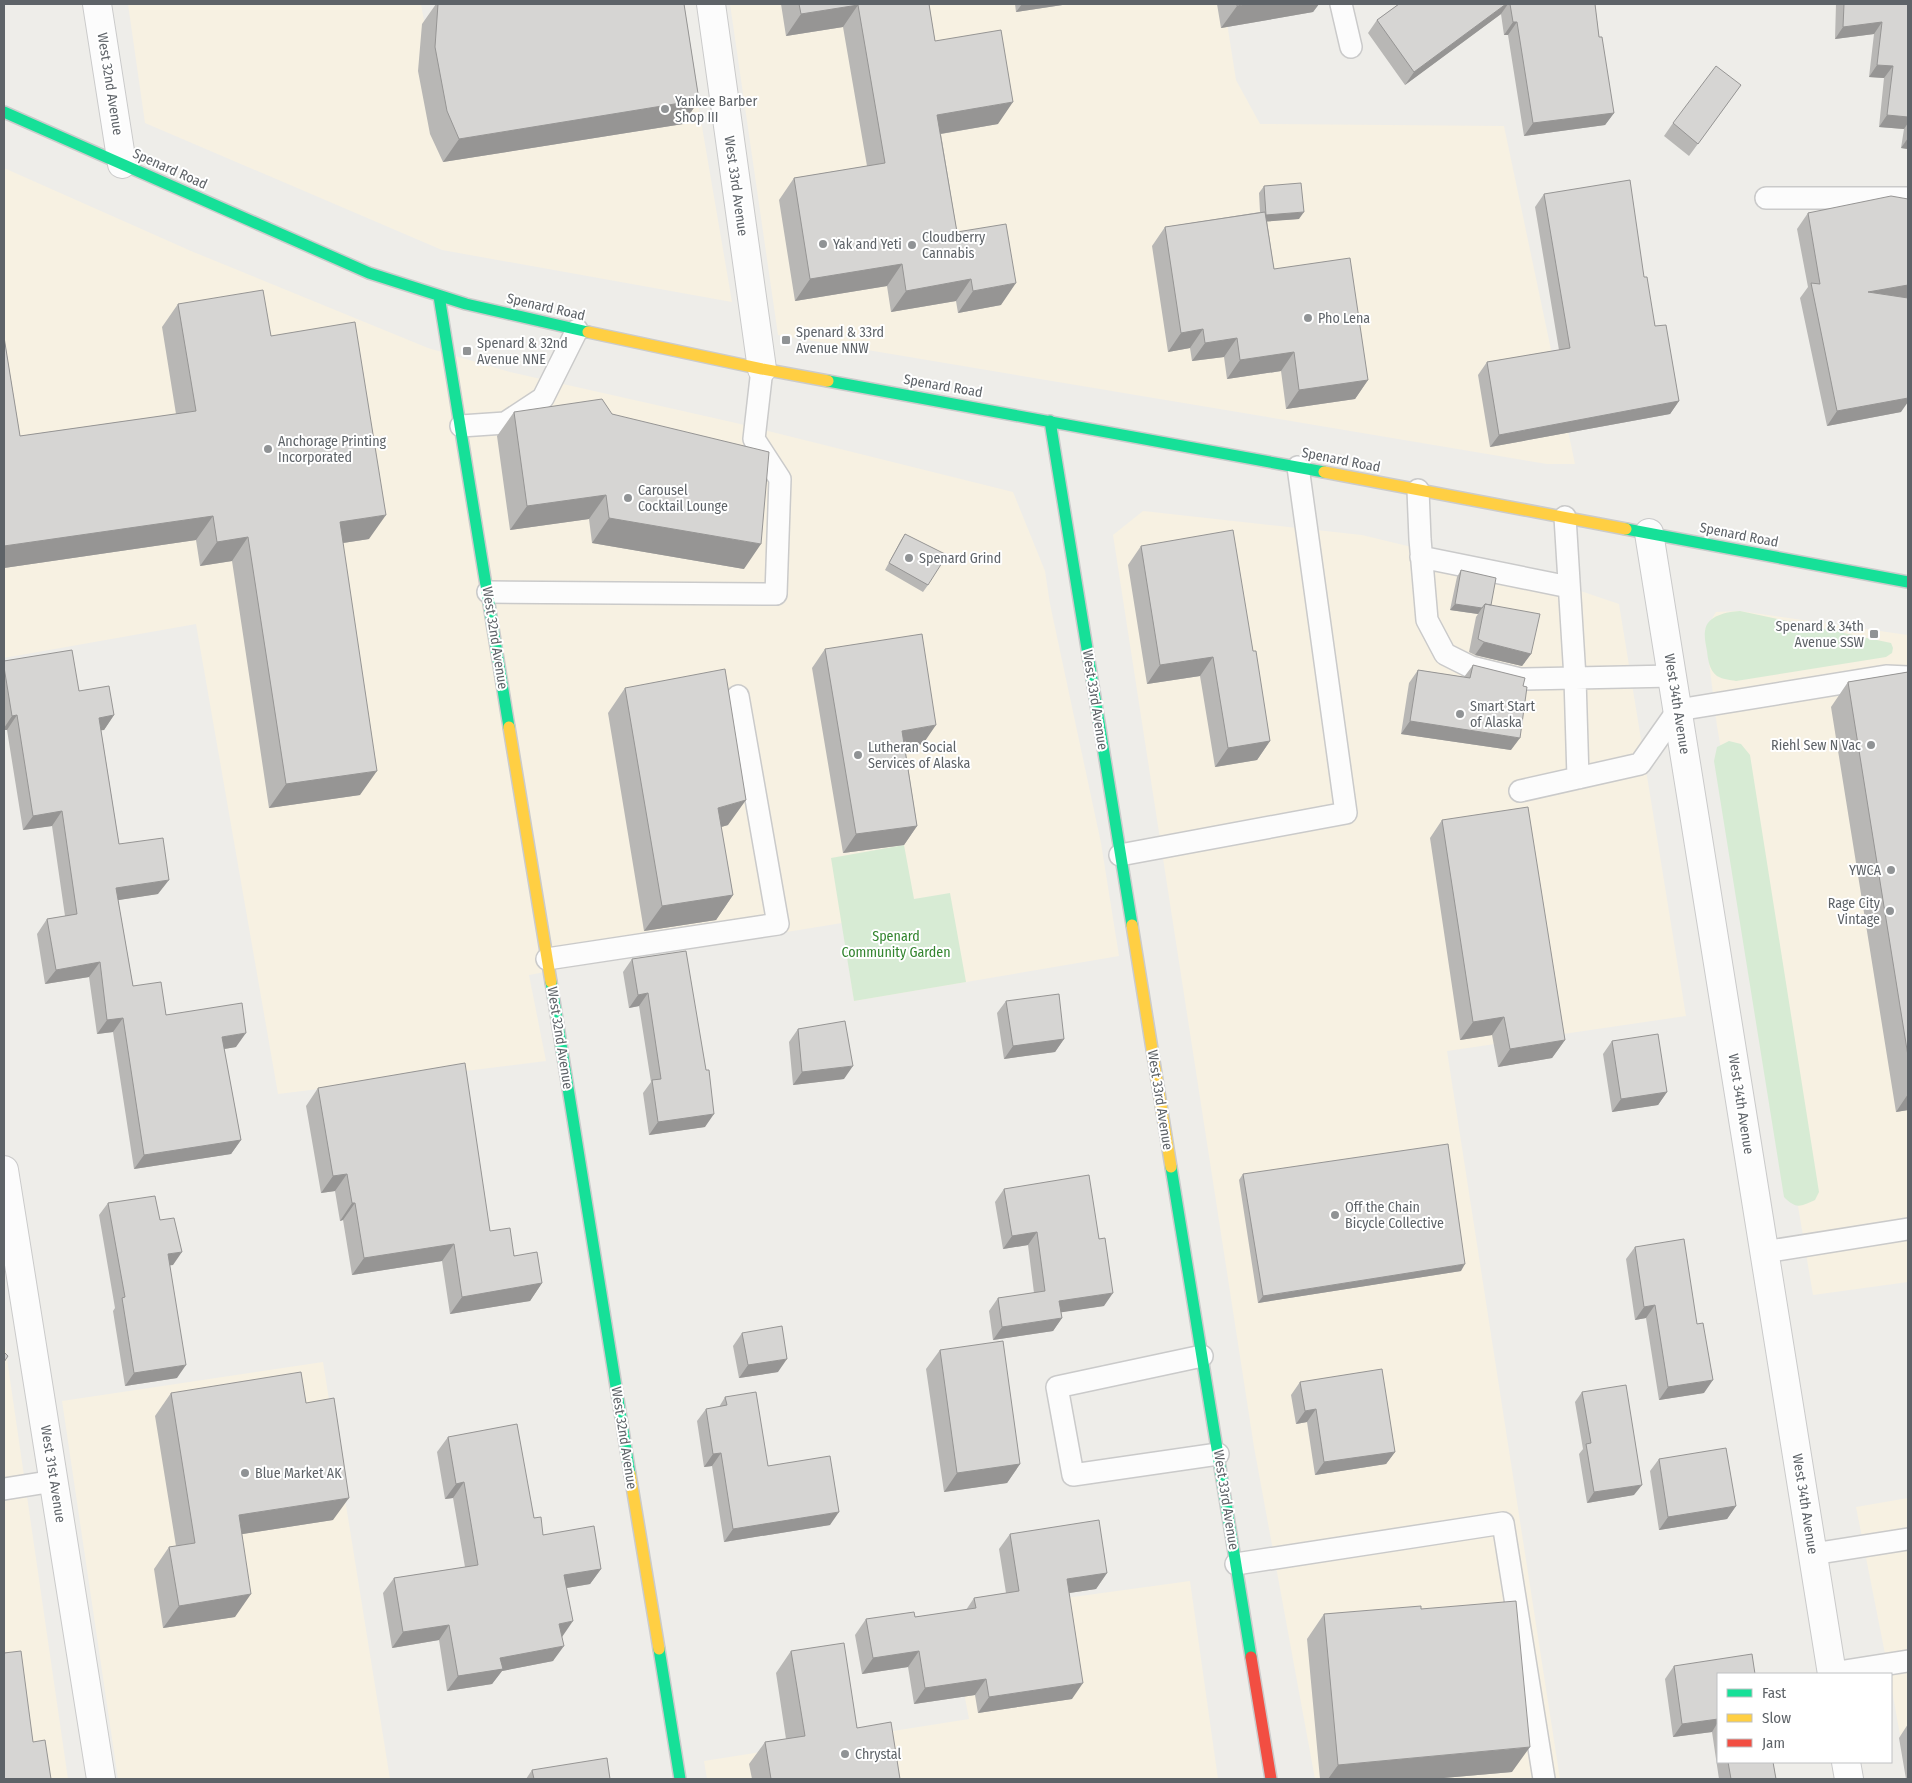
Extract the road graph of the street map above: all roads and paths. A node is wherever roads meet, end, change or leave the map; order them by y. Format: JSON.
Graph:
{"nodes":[{"id":1,"x":97,"y":4,"type":"edge"},
{"id":2,"x":711,"y":4,"type":"edge"},
{"id":3,"x":1341,"y":4,"type":"edge"},
{"id":4,"x":1351,"y":48,"type":"dead end"},
{"id":5,"x":4,"y":112,"type":"edge"},
{"id":6,"x":122,"y":164,"type":"junction"},
{"id":7,"x":1766,"y":198,"type":"dead end"},
{"id":8,"x":1908,"y":198,"type":"edge"},
{"id":9,"x":439,"y":296,"type":"junction"},
{"id":10,"x":577,"y":330,"type":"junction"},
{"id":11,"x":762,"y":369,"type":"junction"},
{"id":12,"x":1050,"y":421,"type":"junction"},
{"id":13,"x":460,"y":426,"type":"junction"},
{"id":14,"x":1298,"y":468,"type":"junction"},
{"id":15,"x":1418,"y":490,"type":"junction"},
{"id":16,"x":1565,"y":517,"type":"junction"},
{"id":17,"x":1649,"y":533,"type":"junction"},
{"id":18,"x":1421,"y":557,"type":"junction"},
{"id":19,"x":1908,"y":582,"type":"edge"},
{"id":20,"x":1569,"y":586,"type":"junction"},
{"id":21,"x":488,"y":592,"type":"junction"},
{"id":22,"x":1673,"y":676,"type":"junction"},
{"id":23,"x":1908,"y":677,"type":"edge"},
{"id":24,"x":1575,"y":678,"type":"junction"},
{"id":25,"x":738,"y":696,"type":"dead end"},
{"id":26,"x":1678,"y":710,"type":"junction"},
{"id":27,"x":1578,"y":778,"type":"junction"},
{"id":28,"x":1520,"y":791,"type":"dead end"},
{"id":29,"x":1120,"y":855,"type":"junction"},
{"id":30,"x":547,"y":958,"type":"junction"},
{"id":31,"x":4,"y":1170,"type":"edge"},
{"id":32,"x":1908,"y":1229,"type":"edge"},
{"id":33,"x":9,"y":1235,"type":"edge"},
{"id":34,"x":1764,"y":1252,"type":"junction"},
{"id":35,"x":1202,"y":1356,"type":"junction"},
{"id":36,"x":1218,"y":1454,"type":"junction"},
{"id":37,"x":54,"y":1481,"type":"junction"},
{"id":38,"x":4,"y":1489,"type":"edge"},
{"id":39,"x":1908,"y":1538,"type":"edge"},
{"id":40,"x":1813,"y":1554,"type":"junction"},
{"id":41,"x":1236,"y":1564,"type":"junction"},
{"id":42,"x":1908,"y":1661,"type":"edge"},
{"id":43,"x":1832,"y":1673,"type":"edge"},
{"id":44,"x":1838,"y":1673,"type":"edge"},
{"id":45,"x":1846,"y":1763,"type":"edge"},
{"id":46,"x":101,"y":1779,"type":"edge"},
{"id":47,"x":680,"y":1779,"type":"edge"},
{"id":48,"x":1271,"y":1779,"type":"edge"},
{"id":49,"x":1544,"y":1779,"type":"edge"},
{"id":50,"x":1849,"y":1779,"type":"edge"}],
"edges":[{"from":1,"to":6,"type":"street","name":"West 32nd Avenue"},
{"from":2,"to":11,"type":"street","name":"West 33rd Avenue"},
{"from":3,"to":4,"type":"lane"},
{"from":5,"to":6,"type":"street","name":"Spenard Road"},
{"from":6,"to":9,"type":"street","name":"Spenard Road"},
{"from":7,"to":8,"type":"lane"},
{"from":9,"to":10,"type":"street","name":"Spenard Road"},
{"from":9,"to":13,"type":"street","name":"West 32nd Avenue"},
{"from":10,"to":11,"type":"street","name":"Spenard Road"},
{"from":10,"to":13,"type":"lane"},
{"from":11,"to":12,"type":"street","name":"Spenard Road"},
{"from":11,"to":21,"type":"lane"},
{"from":12,"to":14,"type":"street","name":"Spenard Road"},
{"from":12,"to":29,"type":"street","name":"West 33rd Avenue"},
{"from":13,"to":21,"type":"street","name":"West 32nd Avenue"},
{"from":14,"to":15,"type":"street","name":"Spenard Road"},
{"from":14,"to":29,"type":"lane"},
{"from":15,"to":16,"type":"street","name":"Spenard Road"},
{"from":15,"to":18,"type":"lane"},
{"from":16,"to":17,"type":"street","name":"Spenard Road"},
{"from":16,"to":20,"type":"lane"},
{"from":17,"to":19,"type":"street","name":"Spenard Road"},
{"from":17,"to":22,"type":"street","name":"West 34th Avenue"},
{"from":18,"to":20,"type":"lane"},
{"from":18,"to":24,"type":"lane"},
{"from":20,"to":24,"type":"lane"},
{"from":21,"to":30,"type":"street","name":"West 32nd Avenue"},
{"from":22,"to":24,"type":"lane"},
{"from":22,"to":26,"type":"street","name":"West 34th Avenue"},
{"from":23,"to":26,"type":"lane"},
{"from":24,"to":27,"type":"lane"},
{"from":25,"to":30,"type":"lane"},
{"from":26,"to":27,"type":"lane"},
{"from":26,"to":34,"type":"street","name":"West 34th Avenue"},
{"from":27,"to":28,"type":"lane"},
{"from":29,"to":35,"type":"street","name":"West 33rd Avenue"},
{"from":30,"to":47,"type":"street","name":"West 32nd Avenue"},
{"from":31,"to":33,"type":"street","name":"West 31st Avenue"},
{"from":32,"to":34,"type":"lane"},
{"from":33,"to":37,"type":"street","name":"West 31st Avenue"},
{"from":34,"to":40,"type":"street","name":"West 34th Avenue"},
{"from":35,"to":36,"type":"street","name":"West 33rd Avenue"},
{"from":35,"to":36,"type":"lane"},
{"from":36,"to":41,"type":"street","name":"West 33rd Avenue"},
{"from":37,"to":38,"type":"lane"},
{"from":37,"to":46,"type":"street","name":"West 31st Avenue"},
{"from":39,"to":40,"type":"lane"},
{"from":40,"to":43,"type":"street","name":"West 34th Avenue"},
{"from":41,"to":48,"type":"street","name":"West 33rd Avenue"},
{"from":41,"to":49,"type":"lane"},
{"from":42,"to":44,"type":"lane"},
{"from":45,"to":50,"type":"street"}]}
